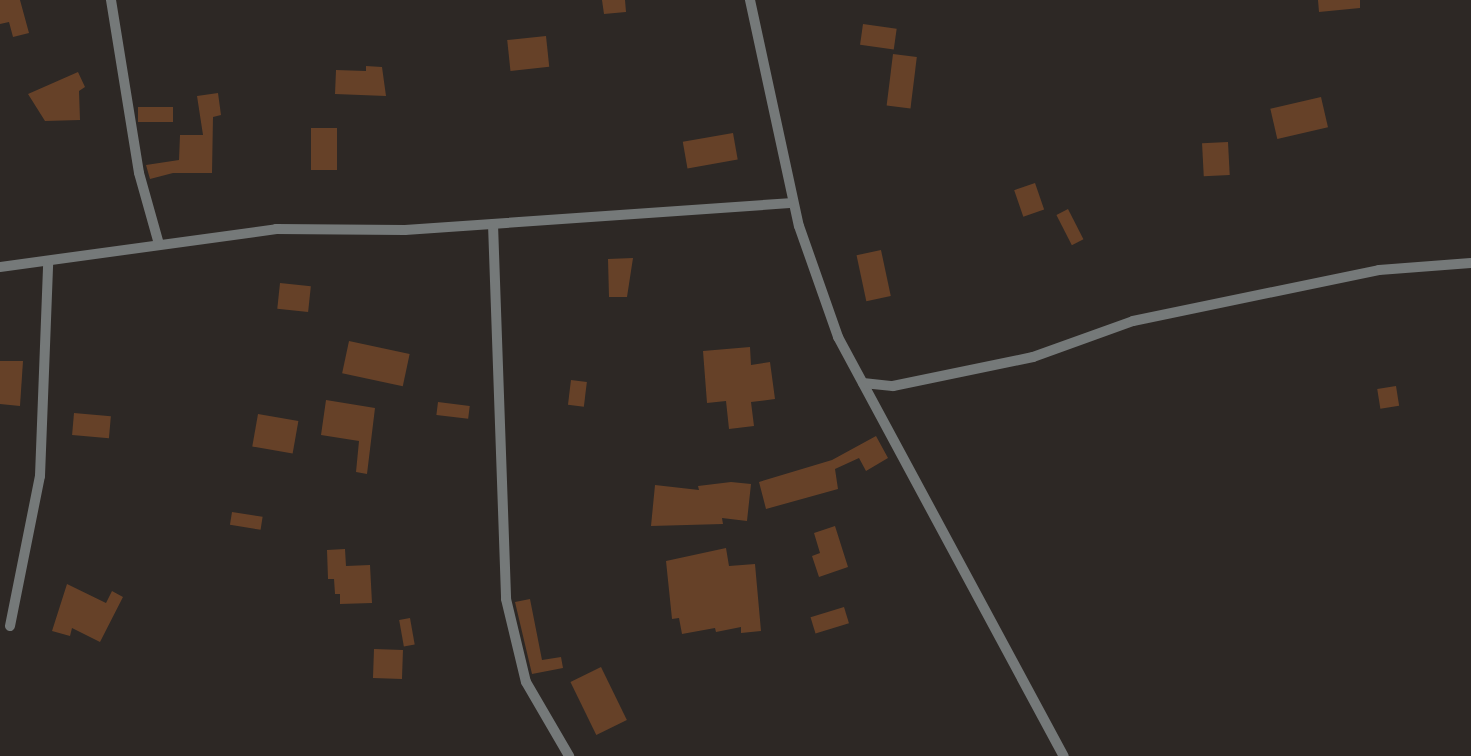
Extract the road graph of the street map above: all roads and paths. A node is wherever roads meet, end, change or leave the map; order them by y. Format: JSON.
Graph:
{"nodes":[{"id":1,"x":111,"y":0,"type":"edge"},
{"id":2,"x":750,"y":0,"type":"edge"},
{"id":3,"x":793,"y":202,"type":"junction"},
{"id":4,"x":493,"y":224,"type":"junction"},
{"id":5,"x":159,"y":244,"type":"junction"},
{"id":6,"x":48,"y":262,"type":"junction"},
{"id":7,"x":1471,"y":263,"type":"edge"},
{"id":8,"x":0,"y":267,"type":"edge"},
{"id":9,"x":863,"y":383,"type":"junction"},
{"id":10,"x":10,"y":626,"type":"dead end"},
{"id":11,"x":569,"y":756,"type":"edge"},
{"id":12,"x":1064,"y":756,"type":"edge"}],
"edges":[{"from":1,"to":5,"type":"street"},
{"from":2,"to":3,"type":"street"},
{"from":3,"to":4,"type":"street"},
{"from":3,"to":9,"type":"street"},
{"from":4,"to":5,"type":"street"},
{"from":4,"to":11,"type":"street"},
{"from":5,"to":6,"type":"street"},
{"from":6,"to":8,"type":"street"},
{"from":6,"to":10,"type":"street"},
{"from":7,"to":9,"type":"street"},
{"from":9,"to":12,"type":"street"}]}
